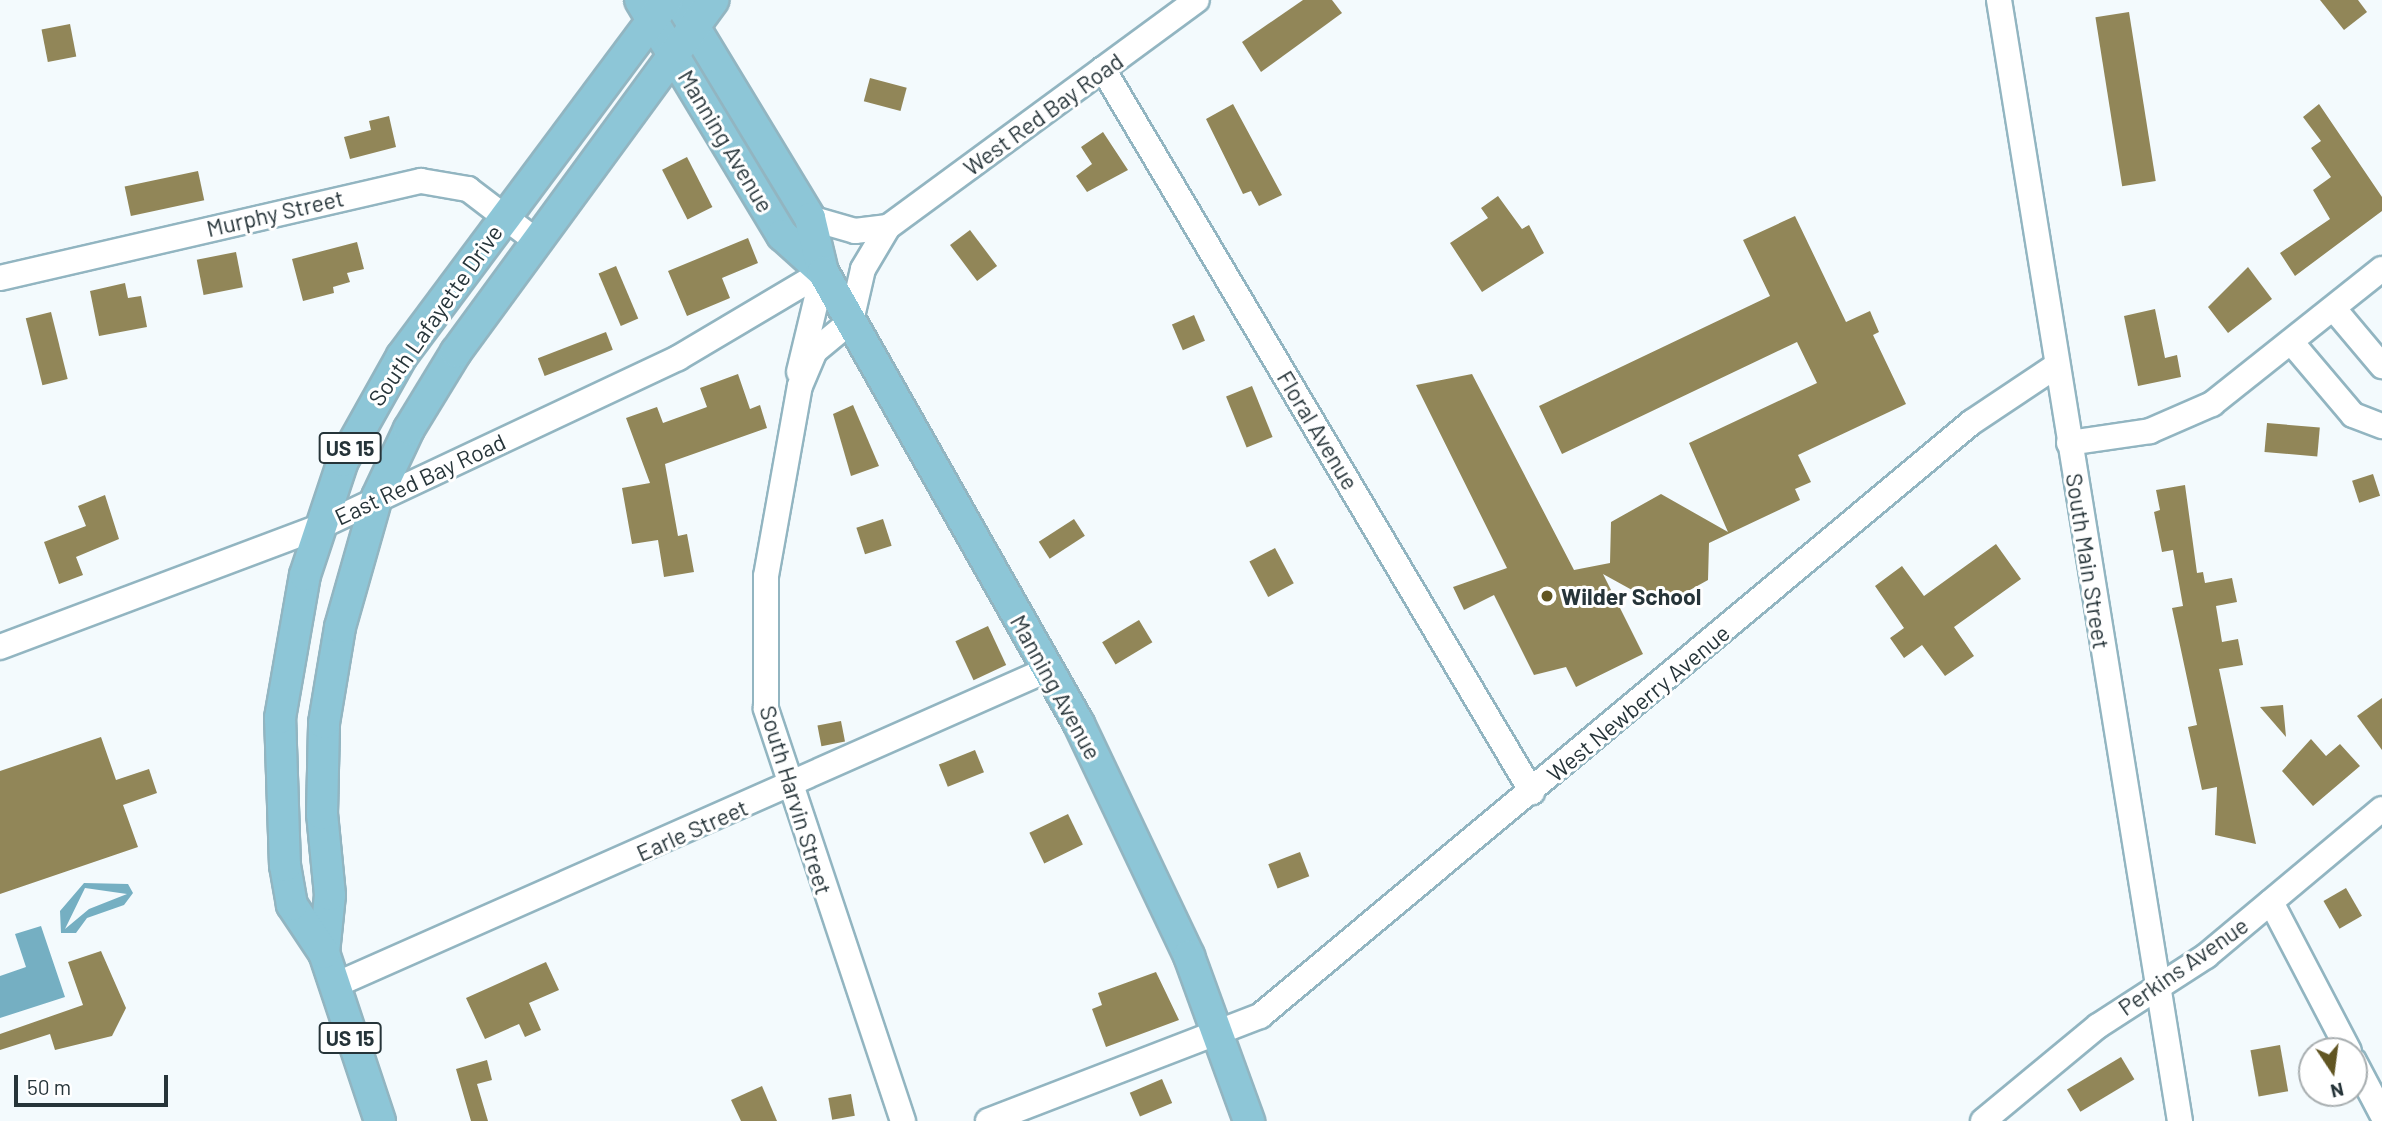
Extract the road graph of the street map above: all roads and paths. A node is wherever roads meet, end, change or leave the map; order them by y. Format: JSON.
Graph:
{"nodes":[{"id":1,"x":678,"y":0,"type":"edge"},
{"id":2,"x":714,"y":0,"type":"edge"},
{"id":3,"x":1197,"y":0,"type":"edge"},
{"id":4,"x":1999,"y":0,"type":"edge"},
{"id":5,"x":653,"y":6,"type":"edge"},
{"id":6,"x":695,"y":26,"type":"junction"},
{"id":7,"x":674,"y":54,"type":"junction"},
{"id":8,"x":1103,"y":69,"type":"junction"},
{"id":9,"x":504,"y":215,"type":"junction"},
{"id":10,"x":810,"y":218,"type":"junction"},
{"id":11,"x":888,"y":227,"type":"junction"},
{"id":12,"x":535,"y":240,"type":"junction"},
{"id":13,"x":2382,"y":269,"type":"edge"},
{"id":14,"x":823,"y":272,"type":"junction"},
{"id":15,"x":0,"y":278,"type":"edge"},
{"id":16,"x":2334,"y":309,"type":"junction"},
{"id":17,"x":851,"y":321,"type":"junction"},
{"id":18,"x":2292,"y":343,"type":"junction"},
{"id":19,"x":2056,"y":366,"type":"junction"},
{"id":20,"x":2382,"y":366,"type":"edge"},
{"id":21,"x":800,"y":386,"type":"junction"},
{"id":22,"x":2382,"y":426,"type":"edge"},
{"id":23,"x":2069,"y":443,"type":"junction"},
{"id":24,"x":377,"y":497,"type":"junction"},
{"id":25,"x":318,"y":527,"type":"junction"},
{"id":26,"x":0,"y":647,"type":"edge"},
{"id":27,"x":1049,"y":669,"type":"junction"},
{"id":28,"x":789,"y":788,"type":"junction"},
{"id":29,"x":1532,"y":792,"type":"junction"},
{"id":30,"x":2382,"y":808,"type":"edge"},
{"id":31,"x":2271,"y":902,"type":"junction"},
{"id":32,"x":324,"y":953,"type":"junction"},
{"id":33,"x":333,"y":986,"type":"junction"},
{"id":34,"x":2157,"y":987,"type":"junction"},
{"id":35,"x":1217,"y":1033,"type":"junction"},
{"id":36,"x":2342,"y":1037,"type":"edge"},
{"id":37,"x":2368,"y":1088,"type":"edge"},
{"id":38,"x":2382,"y":1114,"type":"edge"},
{"id":39,"x":380,"y":1121,"type":"edge"},
{"id":40,"x":903,"y":1121,"type":"edge"},
{"id":41,"x":988,"y":1121,"type":"edge"},
{"id":42,"x":1249,"y":1121,"type":"edge"},
{"id":43,"x":1983,"y":1121,"type":"edge"},
{"id":44,"x":2180,"y":1121,"type":"edge"}],
"edges":[{"from":1,"to":6,"type":"main road","name":"Manning Avenue"},
{"from":2,"to":6,"type":"main road","number":"US 15"},
{"from":3,"to":8,"type":"street","name":"West Red Bay Road"},
{"from":4,"to":19,"type":"street","name":"South Main Street"},
{"from":5,"to":7,"type":"main road","name":"Manning Avenue"},
{"from":5,"to":9,"type":"main road","name":"South Lafayette Drive","number":"US 15"},
{"from":6,"to":7,"type":"main road","number":"US 15"},
{"from":6,"to":10,"type":"main road","name":"Manning Avenue"},
{"from":7,"to":12,"type":"main road","name":"South Lafayette Drive","number":"US 15"},
{"from":7,"to":14,"type":"main road","name":"Manning Avenue"},
{"from":8,"to":11,"type":"street","name":"West Red Bay Road"},
{"from":8,"to":29,"type":"street","name":"Floral Avenue"},
{"from":9,"to":12,"type":"street","name":"Murphy Street"},
{"from":9,"to":15,"type":"street","name":"Murphy Street"},
{"from":9,"to":25,"type":"main road","name":"South Lafayette Drive","number":"US 15"},
{"from":10,"to":11,"type":"street"},
{"from":10,"to":14,"type":"main road","name":"Manning Avenue"},
{"from":11,"to":17,"type":"street","name":"West Red Bay Road"},
{"from":12,"to":24,"type":"main road","name":"South Lafayette Drive","number":"US 15"},
{"from":13,"to":16,"type":"street"},
{"from":14,"to":17,"type":"main road","name":"Manning Avenue"},
{"from":14,"to":21,"type":"street","name":"South Harvin Street"},
{"from":14,"to":24,"type":"street","name":"East Red Bay Road"},
{"from":16,"to":18,"type":"street"},
{"from":16,"to":20,"type":"street"},
{"from":17,"to":21,"type":"street","name":"South Harvin Street"},
{"from":17,"to":27,"type":"main road","name":"Manning Avenue"},
{"from":18,"to":22,"type":"street"},
{"from":18,"to":23,"type":"street"},
{"from":19,"to":23,"type":"street","name":"South Main Street"},
{"from":19,"to":29,"type":"street","name":"West Newberry Avenue"},
{"from":21,"to":28,"type":"street","name":"South Harvin Street"},
{"from":23,"to":34,"type":"street","name":"South Main Street"},
{"from":24,"to":25,"type":"street","name":"East Red Bay Road"},
{"from":24,"to":32,"type":"main road","name":"South Lafayette Drive","number":"US 15"},
{"from":25,"to":26,"type":"street","name":"East Red Bay Road"},
{"from":25,"to":32,"type":"main road","name":"South Lafayette Drive","number":"US 15"},
{"from":27,"to":28,"type":"street","name":"Earle Street"},
{"from":27,"to":35,"type":"main road","name":"Manning Avenue"},
{"from":28,"to":33,"type":"street","name":"Earle Street"},
{"from":28,"to":40,"type":"street","name":"South Harvin Street"},
{"from":29,"to":35,"type":"street","name":"West Newberry Avenue"},
{"from":30,"to":31,"type":"street","name":"Perkins Avenue"},
{"from":31,"to":34,"type":"street","name":"Perkins Avenue"},
{"from":31,"to":36,"type":"street"},
{"from":32,"to":33,"type":"main road","name":"South Lafayette Drive","number":"US 15"},
{"from":33,"to":39,"type":"main road","name":"South Lafayette Drive","number":"US 15"},
{"from":34,"to":43,"type":"street","name":"Perkins Avenue"},
{"from":34,"to":44,"type":"street","name":"South Main Street"},
{"from":35,"to":41,"type":"street","name":"West Newberry Avenue"},
{"from":35,"to":42,"type":"main road","name":"Manning Avenue"},
{"from":37,"to":38,"type":"street"}]}
